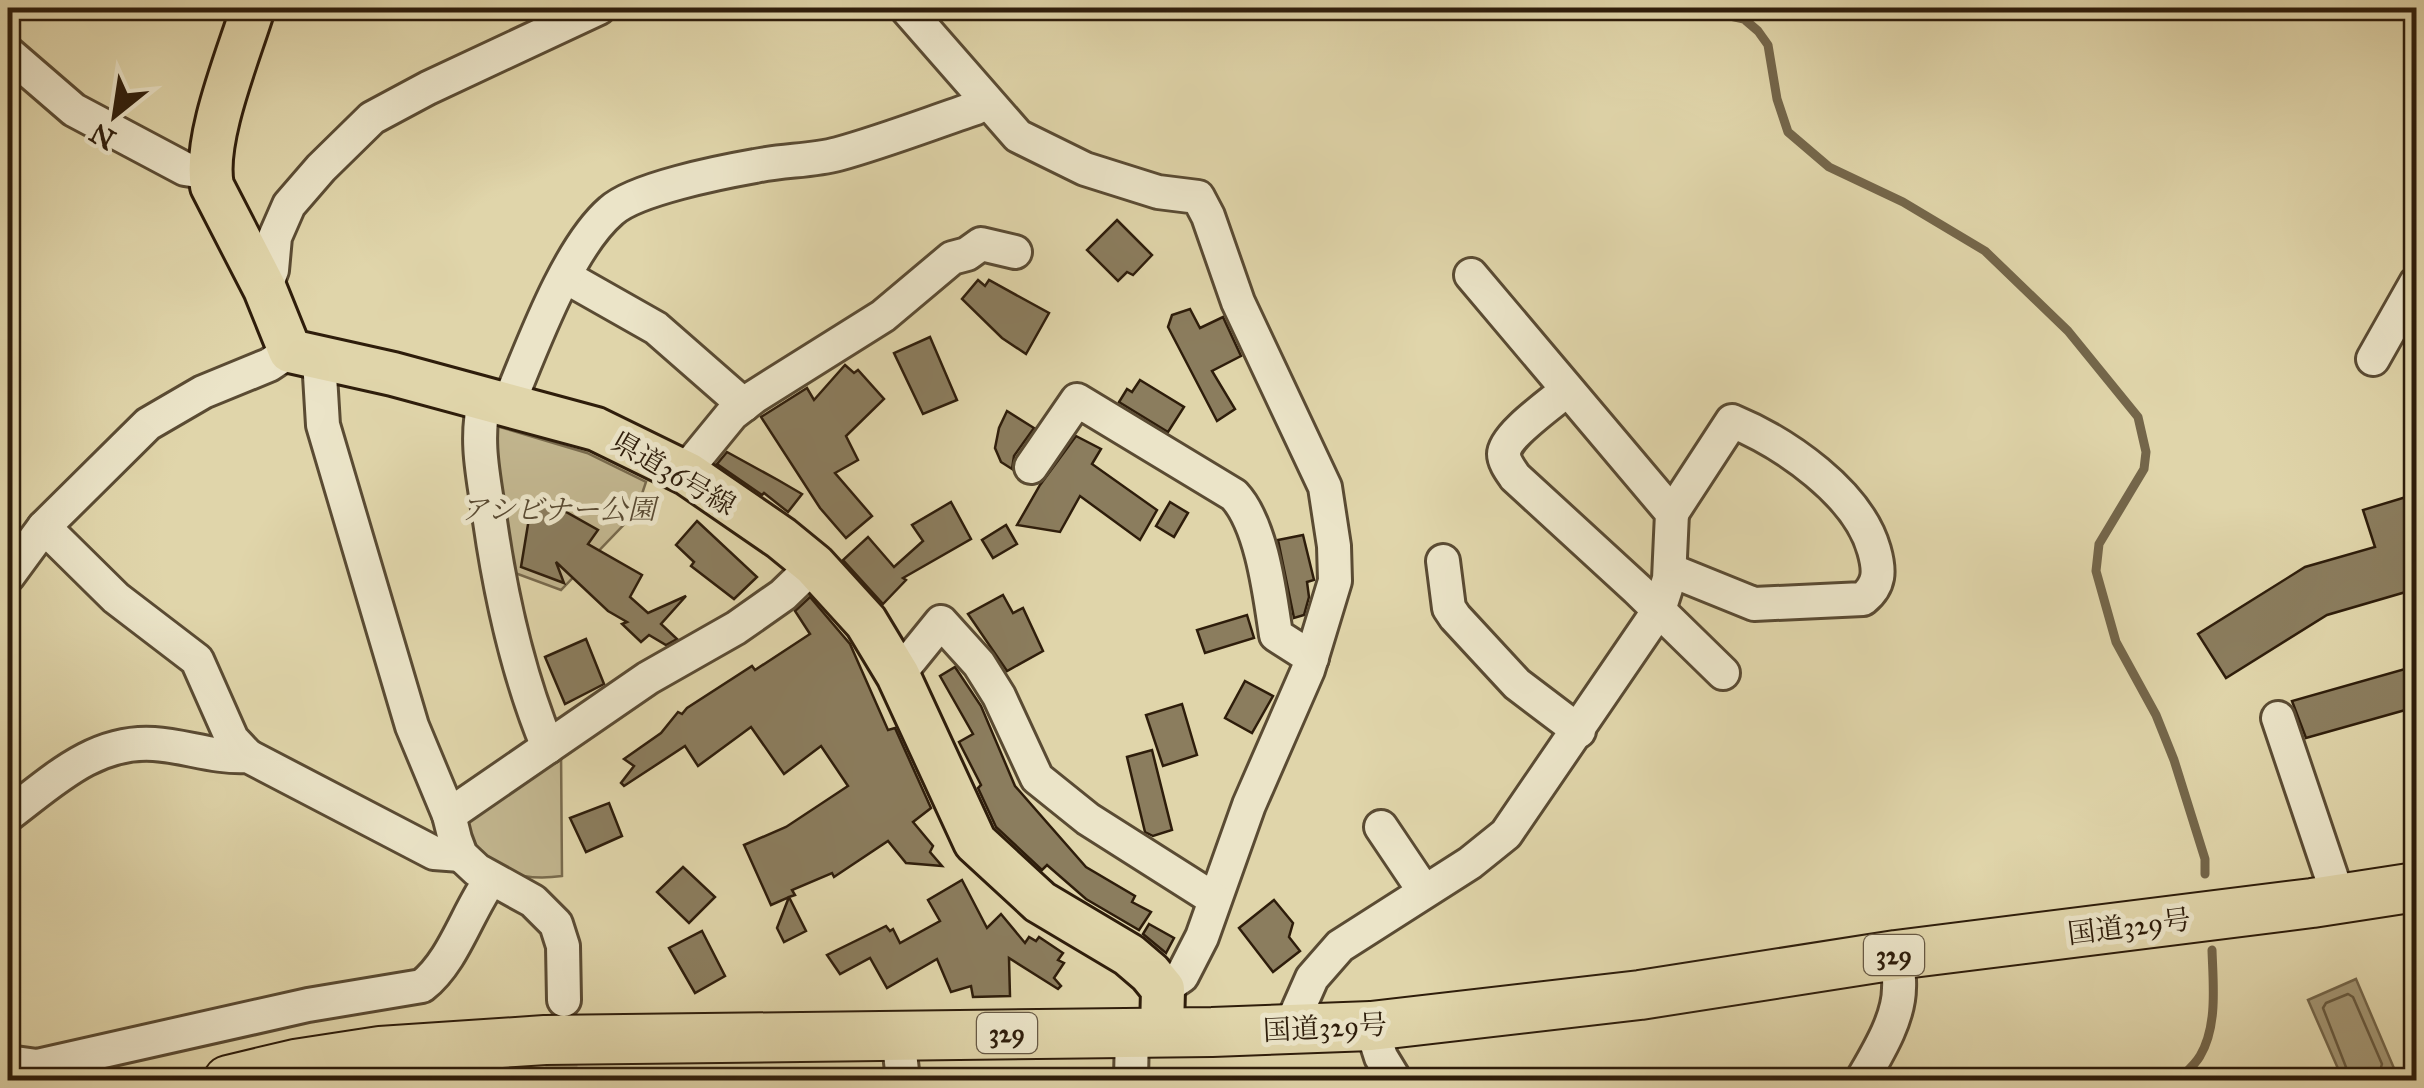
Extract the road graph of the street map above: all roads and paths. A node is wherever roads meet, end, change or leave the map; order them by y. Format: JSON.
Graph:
{"nodes":[{"id":1,"x":253,"y":8,"type":"edge"},
{"id":2,"x":600,"y":8,"type":"edge"},
{"id":3,"x":906,"y":8,"type":"edge"},
{"id":4,"x":8,"y":53,"type":"edge"},
{"id":5,"x":984,"y":101,"type":"junction"},
{"id":6,"x":210,"y":172,"type":"junction"},
{"id":7,"x":1016,"y":252,"type":"dead end"},
{"id":8,"x":1471,"y":275,"type":"dead end"},
{"id":9,"x":566,"y":277,"type":"junction"},
{"id":10,"x":2416,"y":283,"type":"edge"},
{"id":11,"x":265,"y":289,"type":"junction"},
{"id":12,"x":304,"y":355,"type":"junction"},
{"id":13,"x":2372,"y":360,"type":"dead end"},
{"id":14,"x":1567,"y":390,"type":"junction"},
{"id":15,"x":497,"y":402,"type":"junction"},
{"id":16,"x":744,"y":404,"type":"junction"},
{"id":17,"x":1031,"y":467,"type":"dead end"},
{"id":18,"x":688,"y":474,"type":"junction"},
{"id":19,"x":1672,"y":514,"type":"junction"},
{"id":20,"x":44,"y":526,"type":"junction"},
{"id":21,"x":1444,"y":561,"type":"dead end"},
{"id":22,"x":814,"y":565,"type":"junction"},
{"id":23,"x":1670,"y":570,"type":"junction"},
{"id":24,"x":8,"y":576,"type":"edge"},
{"id":25,"x":1659,"y":610,"type":"junction"},
{"id":26,"x":1312,"y":658,"type":"junction"},
{"id":27,"x":1722,"y":673,"type":"dead end"},
{"id":28,"x":898,"y":674,"type":"junction"},
{"id":29,"x":2278,"y":718,"type":"dead end"},
{"id":30,"x":1579,"y":731,"type":"junction"},
{"id":31,"x":548,"y":746,"type":"junction"},
{"id":32,"x":248,"y":756,"type":"junction"},
{"id":33,"x":8,"y":815,"type":"edge"},
{"id":34,"x":449,"y":815,"type":"junction"},
{"id":35,"x":1380,"y":827,"type":"dead end"},
{"id":36,"x":461,"y":855,"type":"junction"},
{"id":37,"x":491,"y":878,"type":"junction"},
{"id":38,"x":2416,"y":886,"type":"edge"},
{"id":39,"x":1424,"y":891,"type":"junction"},
{"id":40,"x":1214,"y":899,"type":"junction"},
{"id":41,"x":2339,"y":899,"type":"junction"},
{"id":42,"x":1896,"y":955,"type":"junction"},
{"id":43,"x":564,"y":1000,"type":"tunnel mouth"},
{"id":44,"x":1152,"y":1017,"type":"junction"},
{"id":45,"x":1372,"y":1026,"type":"junction"},
{"id":46,"x":1289,"y":1030,"type":"junction"},
{"id":47,"x":900,"y":1058,"type":"edge"},
{"id":48,"x":8,"y":1062,"type":"edge"},
{"id":49,"x":228,"y":1080,"type":"edge"},
{"id":50,"x":1131,"y":1080,"type":"edge"},
{"id":51,"x":1395,"y":1080,"type":"edge"},
{"id":52,"x":1862,"y":1080,"type":"edge"}],
"edges":[{"from":1,"to":6,"type":"main road"},
{"from":2,"to":11,"type":"street"},
{"from":3,"to":5,"type":"street"},
{"from":4,"to":6,"type":"street"},
{"from":5,"to":9,"type":"street"},
{"from":5,"to":26,"type":"street"},
{"from":6,"to":11,"type":"main road"},
{"from":7,"to":16,"type":"street"},
{"from":8,"to":14,"type":"street"},
{"from":9,"to":15,"type":"street"},
{"from":9,"to":16,"type":"street"},
{"from":10,"to":13,"type":"street"},
{"from":11,"to":12,"type":"main road"},
{"from":12,"to":15,"type":"main road","name":"県道36号線"},
{"from":12,"to":20,"type":"street"},
{"from":12,"to":34,"type":"street"},
{"from":14,"to":19,"type":"street"},
{"from":14,"to":25,"type":"street"},
{"from":15,"to":18,"type":"main road","name":"県道36号線"},
{"from":15,"to":31,"type":"street"},
{"from":16,"to":18,"type":"street"},
{"from":17,"to":26,"type":"street"},
{"from":18,"to":22,"type":"main road","name":"県道36号線"},
{"from":19,"to":23,"type":"street"},
{"from":19,"to":23,"type":"street"},
{"from":20,"to":24,"type":"street"},
{"from":20,"to":32,"type":"street"},
{"from":21,"to":30,"type":"street"},
{"from":22,"to":28,"type":"main road","name":"県道36号線"},
{"from":22,"to":31,"type":"street"},
{"from":23,"to":25,"type":"street"},
{"from":25,"to":27,"type":"street"},
{"from":25,"to":30,"type":"street"},
{"from":26,"to":40,"type":"street"},
{"from":28,"to":40,"type":"street"},
{"from":28,"to":44,"type":"main road","name":"県道36号線"},
{"from":29,"to":41,"type":"street"},
{"from":30,"to":39,"type":"street"},
{"from":31,"to":34,"type":"street"},
{"from":32,"to":33,"type":"street"},
{"from":32,"to":36,"type":"street"},
{"from":34,"to":36,"type":"street"},
{"from":35,"to":39,"type":"street"},
{"from":36,"to":37,"type":"street"},
{"from":37,"to":43,"type":"street"},
{"from":37,"to":48,"type":"street"},
{"from":38,"to":41,"type":"highway","name":"国道329号","number":"329"},
{"from":39,"to":46,"type":"street"},
{"from":40,"to":44,"type":"street"},
{"from":41,"to":42,"type":"highway","name":"国道329号","number":"329"},
{"from":42,"to":45,"type":"highway","name":"国道329号","number":"329"},
{"from":42,"to":52,"type":"street"},
{"from":44,"to":46,"type":"highway","name":"国道329号","number":"329"},
{"from":44,"to":47,"type":"highway","name":"国道329号","number":"329"},
{"from":44,"to":50,"type":"street"},
{"from":45,"to":46,"type":"highway","name":"国道329号","number":"329"},
{"from":45,"to":51,"type":"street"},
{"from":47,"to":49,"type":"highway","name":"国道329号","number":"329"}]}
